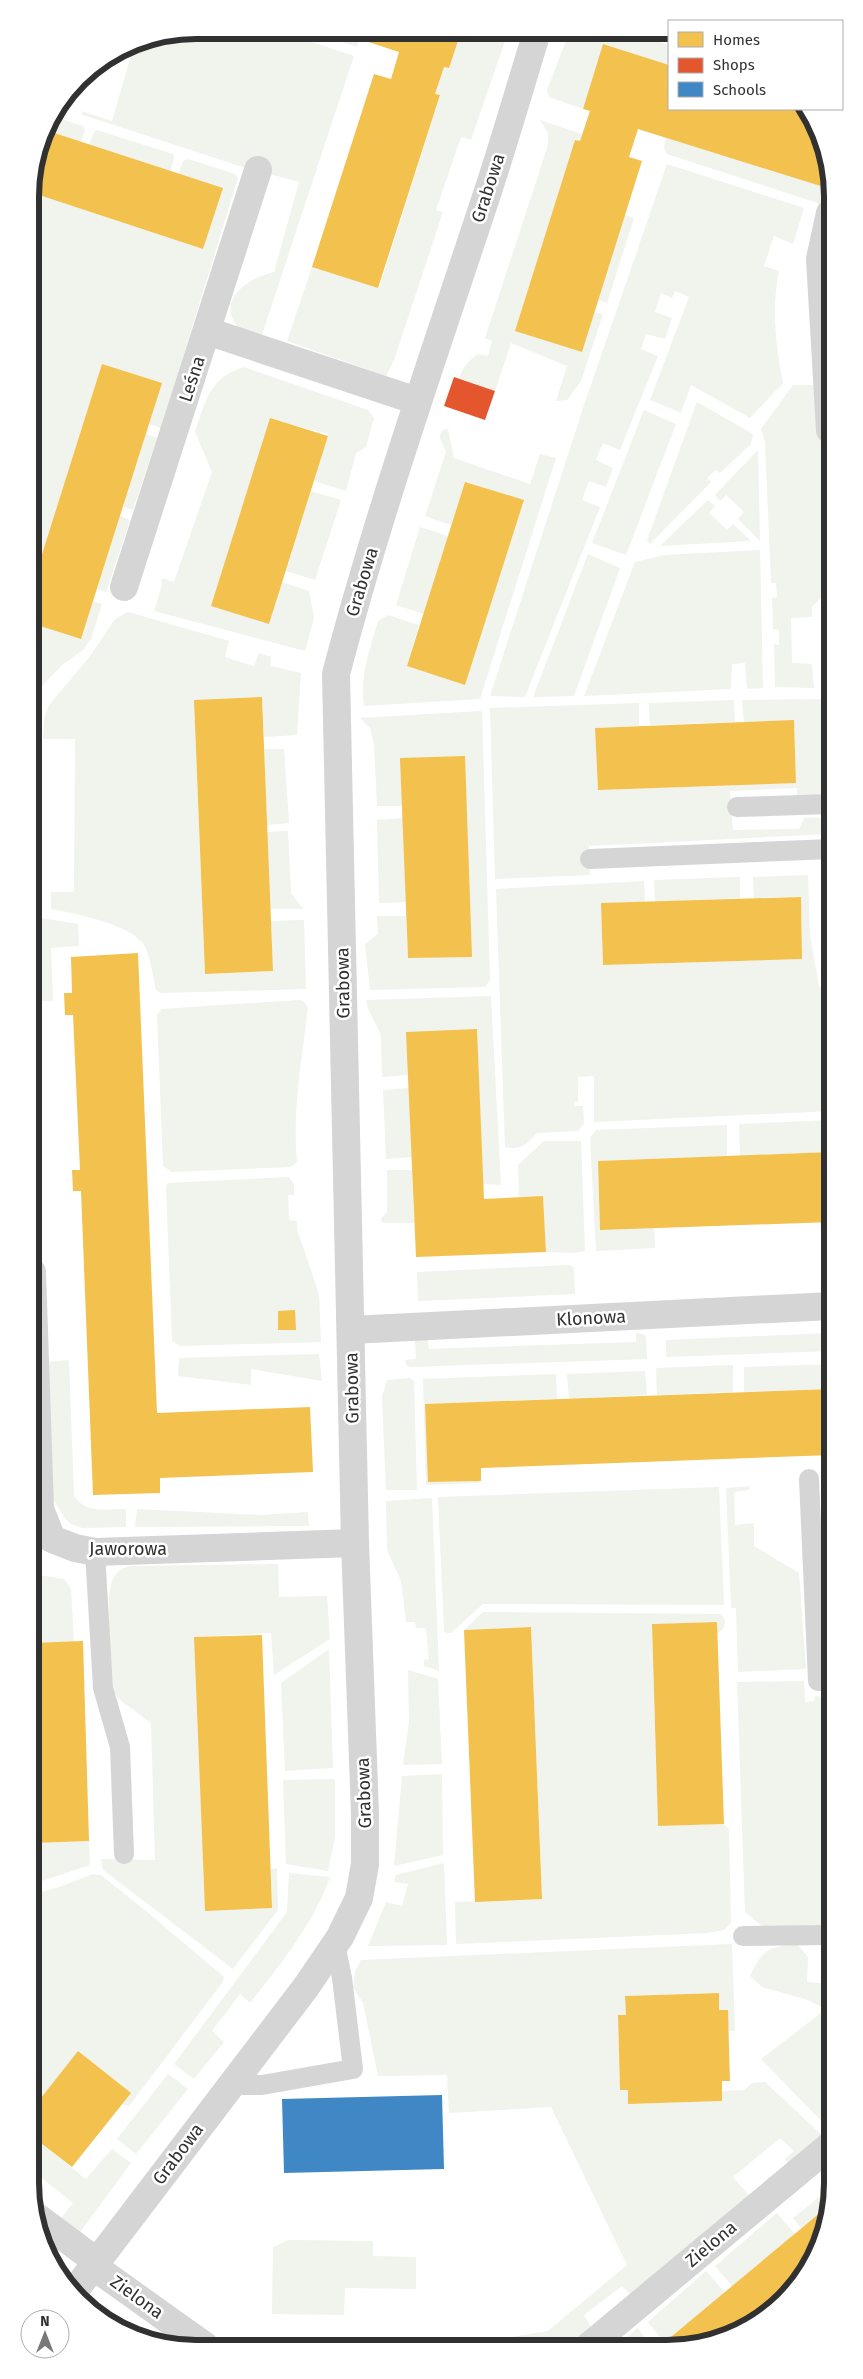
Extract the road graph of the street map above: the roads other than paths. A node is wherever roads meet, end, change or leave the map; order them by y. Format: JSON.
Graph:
{"nodes":[{"id":1,"x":535,"y":39,"type":"edge"},
{"id":2,"x":258,"y":170,"type":"dead end"},
{"id":3,"x":824,"y":240,"type":"edge"},
{"id":4,"x":824,"y":327,"type":"edge"},
{"id":5,"x":207,"y":332,"type":"junction"},
{"id":6,"x":417,"y":401,"type":"junction"},
{"id":7,"x":124,"y":587,"type":"dead end"},
{"id":8,"x":824,"y":804,"type":"edge"},
{"id":9,"x":737,"y":808,"type":"dead end"},
{"id":10,"x":824,"y":849,"type":"edge"},
{"id":11,"x":590,"y":859,"type":"dead end"},
{"id":12,"x":824,"y":1306,"type":"edge"},
{"id":13,"x":351,"y":1330,"type":"junction"},
{"id":14,"x":39,"y":1479,"type":"edge"},
{"id":15,"x":809,"y":1479,"type":"dead end"},
{"id":16,"x":355,"y":1543,"type":"junction"},
{"id":17,"x":95,"y":1552,"type":"junction"},
{"id":18,"x":824,"y":1681,"type":"edge"},
{"id":19,"x":124,"y":1854,"type":"dead end"},
{"id":20,"x":824,"y":1935,"type":"edge"},
{"id":21,"x":743,"y":1936,"type":"dead end"},
{"id":22,"x":335,"y":1944,"type":"junction"},
{"id":23,"x":230,"y":2085,"type":"junction"},
{"id":24,"x":824,"y":2150,"type":"edge"},
{"id":25,"x":44,"y":2223,"type":"edge"},
{"id":26,"x":94,"y":2263,"type":"junction"},
{"id":27,"x":78,"y":2286,"type":"edge"},
{"id":28,"x":197,"y":2340,"type":"edge"},
{"id":29,"x":596,"y":2340,"type":"edge"}],
"edges":[{"from":1,"to":6,"type":"street","name":"Grabowa"},
{"from":2,"to":5,"type":"street","name":"Leśna"},
{"from":3,"to":4,"type":"street"},
{"from":5,"to":6,"type":"street"},
{"from":5,"to":7,"type":"street","name":"Leśna"},
{"from":6,"to":13,"type":"street","name":"Grabowa"},
{"from":8,"to":9,"type":"lane"},
{"from":10,"to":11,"type":"lane"},
{"from":12,"to":13,"type":"street","name":"Klonowa"},
{"from":13,"to":16,"type":"street","name":"Grabowa"},
{"from":14,"to":17,"type":"street","name":"Jaworowa"},
{"from":15,"to":18,"type":"lane"},
{"from":16,"to":17,"type":"street","name":"Jaworowa"},
{"from":16,"to":22,"type":"street","name":"Grabowa"},
{"from":17,"to":19,"type":"lane"},
{"from":20,"to":21,"type":"lane"},
{"from":22,"to":23,"type":"street","name":"Grabowa"},
{"from":22,"to":23,"type":"lane"},
{"from":23,"to":26,"type":"street","name":"Grabowa"},
{"from":24,"to":29,"type":"street","name":"Zielona"},
{"from":25,"to":26,"type":"street","name":"Zielona"},
{"from":26,"to":27,"type":"street","name":"Grabowa"},
{"from":26,"to":28,"type":"street","name":"Zielona"}]}
